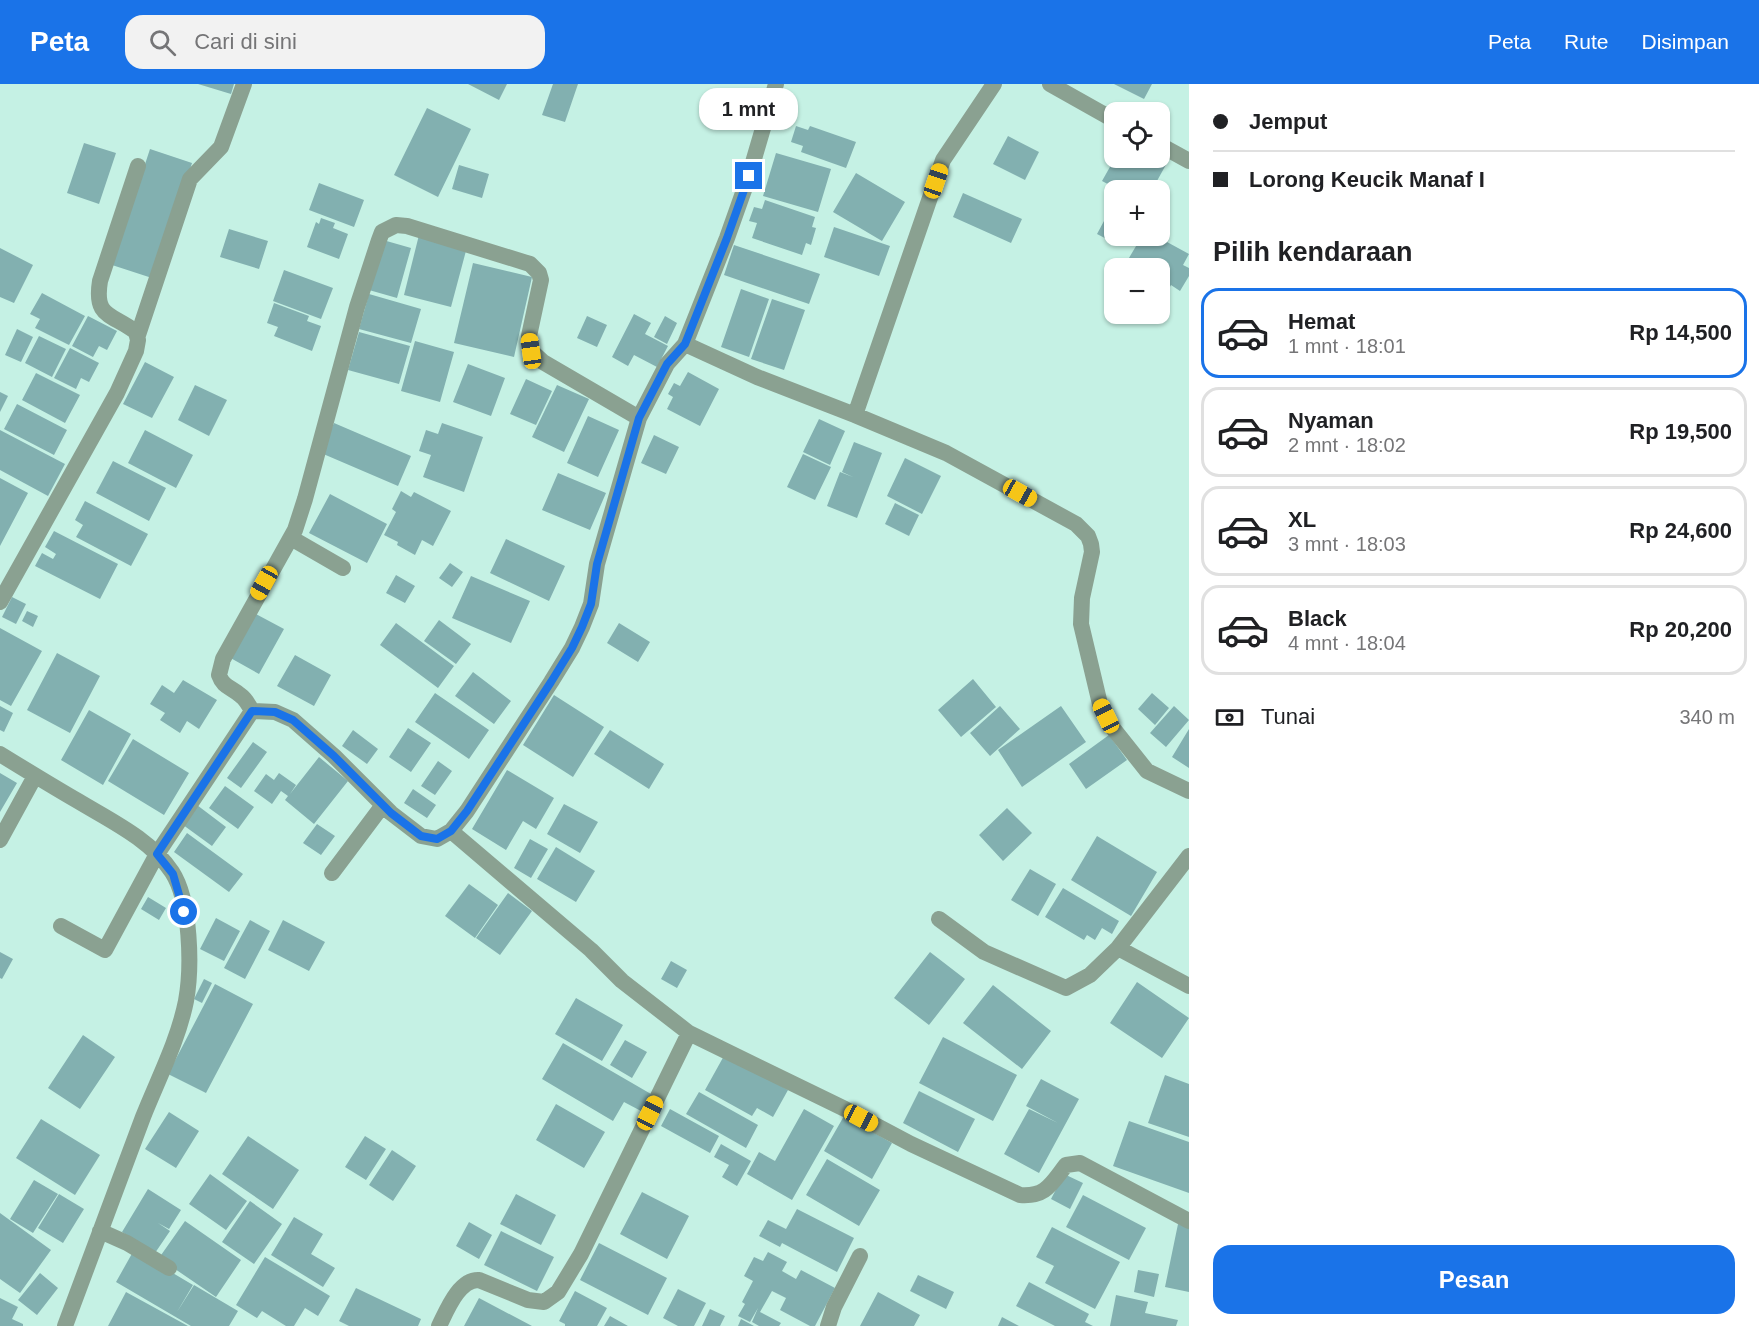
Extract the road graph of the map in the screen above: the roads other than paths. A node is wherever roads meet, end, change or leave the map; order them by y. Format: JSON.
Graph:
{"nodes":[{"id":1,"x":244,"y":84,"type":"edge"},
{"id":2,"x":776,"y":84,"type":"edge"},
{"id":3,"x":994,"y":84,"type":"edge"},
{"id":4,"x":1050,"y":84,"type":"edge"},
{"id":5,"x":1104,"y":114,"type":"edge"},
{"id":6,"x":1170,"y":151,"type":"edge"},
{"id":7,"x":1189,"y":161,"type":"edge"},
{"id":8,"x":138,"y":166,"type":"dead end"},
{"id":9,"x":138,"y":335,"type":"junction"},
{"id":10,"x":685,"y":344,"type":"junction"},
{"id":11,"x":855,"y":415,"type":"junction"},
{"id":12,"x":639,"y":418,"type":"junction"},
{"id":13,"x":291,"y":538,"type":"junction"},
{"id":14,"x":343,"y":568,"type":"dead end"},
{"id":15,"x":0,"y":602,"type":"edge"},
{"id":16,"x":252,"y":711,"type":"junction"},
{"id":17,"x":0,"y":754,"type":"edge"},
{"id":18,"x":35,"y":776,"type":"junction"},
{"id":19,"x":1189,"y":791,"type":"edge"},
{"id":20,"x":383,"y":805,"type":"junction"},
{"id":21,"x":451,"y":831,"type":"junction"},
{"id":22,"x":0,"y":840,"type":"edge"},
{"id":23,"x":157,"y":854,"type":"junction"},
{"id":24,"x":1189,"y":855,"type":"edge"},
{"id":25,"x":332,"y":873,"type":"dead end"},
{"id":26,"x":939,"y":919,"type":"dead end"},
{"id":27,"x":61,"y":926,"type":"dead end"},
{"id":28,"x":1118,"y":948,"type":"junction"},
{"id":29,"x":1189,"y":986,"type":"edge"},
{"id":30,"x":689,"y":1033,"type":"junction"},
{"id":31,"x":1189,"y":1221,"type":"edge"},
{"id":32,"x":100,"y":1231,"type":"junction"},
{"id":33,"x":860,"y":1256,"type":"dead end"},
{"id":34,"x":170,"y":1268,"type":"dead end"},
{"id":35,"x":65,"y":1326,"type":"edge"},
{"id":36,"x":439,"y":1326,"type":"edge"},
{"id":37,"x":828,"y":1326,"type":"edge"}],
"edges":[{"from":1,"to":9,"type":"street"},
{"from":2,"to":10,"type":"street"},
{"from":3,"to":11,"type":"street"},
{"from":4,"to":5,"type":"street"},
{"from":6,"to":7,"type":"street"},
{"from":8,"to":9,"type":"street"},
{"from":9,"to":15,"type":"street"},
{"from":10,"to":11,"type":"street"},
{"from":10,"to":12,"type":"street"},
{"from":11,"to":19,"type":"street"},
{"from":12,"to":13,"type":"street"},
{"from":12,"to":21,"type":"street"},
{"from":13,"to":14,"type":"street"},
{"from":13,"to":16,"type":"street"},
{"from":16,"to":20,"type":"street"},
{"from":16,"to":23,"type":"street"},
{"from":17,"to":18,"type":"street"},
{"from":18,"to":22,"type":"street"},
{"from":18,"to":23,"type":"street"},
{"from":20,"to":21,"type":"street"},
{"from":20,"to":25,"type":"street"},
{"from":21,"to":30,"type":"street"},
{"from":23,"to":27,"type":"street"},
{"from":23,"to":32,"type":"street"},
{"from":24,"to":28,"type":"street"},
{"from":26,"to":28,"type":"street"},
{"from":28,"to":29,"type":"street"},
{"from":30,"to":31,"type":"street"},
{"from":30,"to":36,"type":"street"},
{"from":32,"to":34,"type":"street"},
{"from":32,"to":35,"type":"street"},
{"from":33,"to":37,"type":"street"}]}
